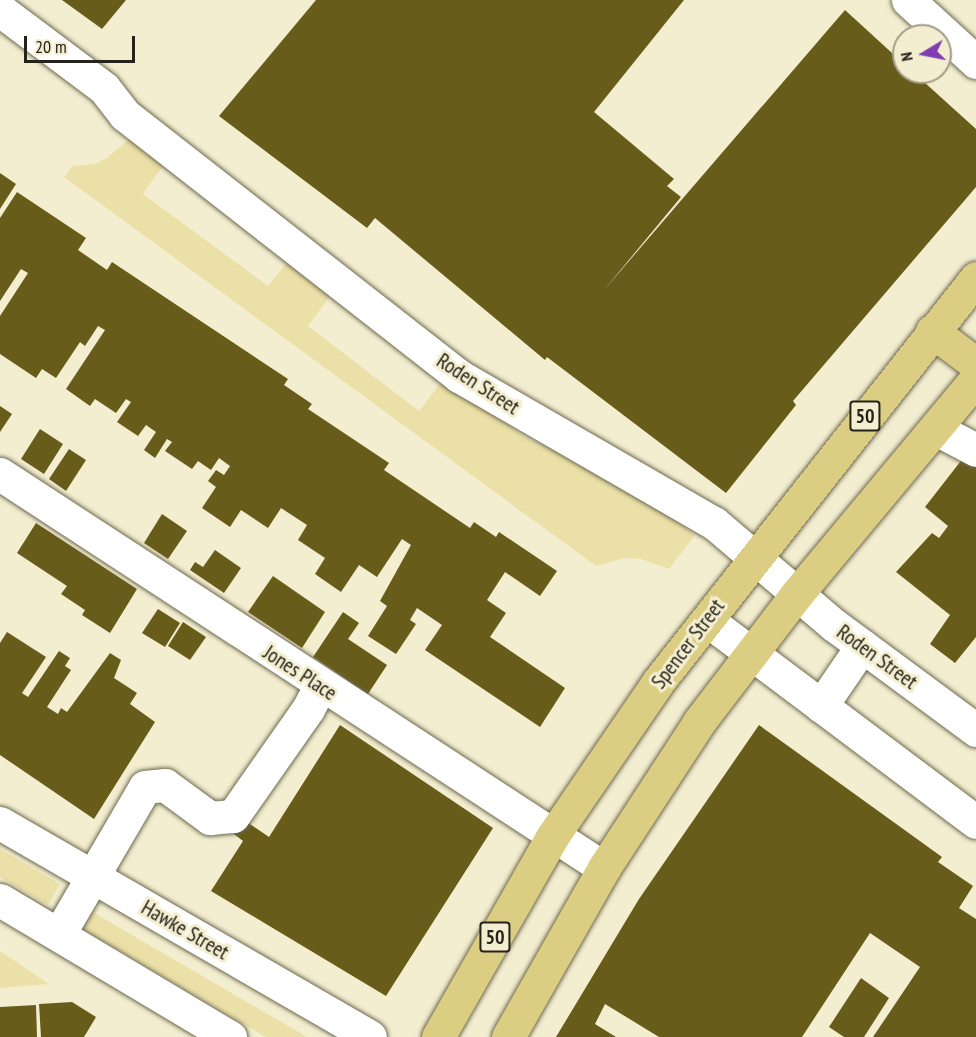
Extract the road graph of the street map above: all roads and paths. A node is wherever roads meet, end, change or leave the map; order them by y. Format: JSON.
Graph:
{"nodes":[{"id":1,"x":908,"y":0,"type":"edge"},
{"id":2,"x":0,"y":10,"type":"edge"},
{"id":3,"x":976,"y":62,"type":"edge"},
{"id":4,"x":976,"y":278,"type":"edge"},
{"id":5,"x":932,"y":332,"type":"junction"},
{"id":6,"x":976,"y":364,"type":"edge"},
{"id":7,"x":976,"y":379,"type":"edge"},
{"id":8,"x":936,"y":429,"type":"junction"},
{"id":9,"x":976,"y":450,"type":"edge"},
{"id":10,"x":0,"y":474,"type":"edge"},
{"id":11,"x":755,"y":555,"type":"junction"},
{"id":12,"x":796,"y":595,"type":"junction"},
{"id":13,"x":707,"y":620,"type":"junction"},
{"id":14,"x":862,"y":646,"type":"junction"},
{"id":15,"x":750,"y":653,"type":"junction"},
{"id":16,"x":320,"y":686,"type":"junction"},
{"id":17,"x":820,"y":706,"type":"junction"},
{"id":18,"x":976,"y":730,"type":"edge"},
{"id":19,"x":976,"y":822,"type":"edge"},
{"id":20,"x":0,"y":823,"type":"edge"},
{"id":21,"x":552,"y":837,"type":"junction"},
{"id":22,"x":604,"y":868,"type":"junction"},
{"id":23,"x":90,"y":875,"type":"junction"},
{"id":24,"x":0,"y":900,"type":"edge"},
{"id":25,"x":58,"y":934,"type":"junction"},
{"id":26,"x":230,"y":1037,"type":"edge"},
{"id":27,"x":370,"y":1037,"type":"edge"},
{"id":28,"x":438,"y":1037,"type":"edge"},
{"id":29,"x":508,"y":1037,"type":"edge"}],
"edges":[{"from":1,"to":3,"type":"street"},
{"from":2,"to":11,"type":"street","name":"Roden Street"},
{"from":4,"to":5,"type":"main road","name":"Spencer Street","number":"50"},
{"from":5,"to":6,"type":"main road"},
{"from":5,"to":11,"type":"main road","name":"Spencer Street","number":"50"},
{"from":7,"to":8,"type":"main road"},
{"from":8,"to":9,"type":"street"},
{"from":8,"to":12,"type":"main road"},
{"from":10,"to":16,"type":"street","name":"Jones Place"},
{"from":11,"to":12,"type":"street","name":"Roden Street"},
{"from":11,"to":13,"type":"main road","name":"Spencer Street","number":"50"},
{"from":12,"to":14,"type":"street","name":"Roden Street"},
{"from":12,"to":15,"type":"main road"},
{"from":13,"to":15,"type":"street"},
{"from":13,"to":21,"type":"main road","name":"Spencer Street","number":"50"},
{"from":14,"to":17,"type":"street"},
{"from":14,"to":18,"type":"street","name":"Roden Street"},
{"from":15,"to":17,"type":"street"},
{"from":15,"to":22,"type":"main road"},
{"from":16,"to":21,"type":"street","name":"Jones Place"},
{"from":16,"to":23,"type":"street"},
{"from":17,"to":19,"type":"street"},
{"from":20,"to":23,"type":"street","name":"Hawke Street"},
{"from":21,"to":22,"type":"street","name":"Jones Place"},
{"from":21,"to":28,"type":"main road","name":"Spencer Street","number":"50"},
{"from":22,"to":29,"type":"main road"},
{"from":23,"to":25,"type":"street"},
{"from":23,"to":27,"type":"street","name":"Hawke Street"},
{"from":24,"to":25,"type":"street"},
{"from":25,"to":26,"type":"street"}]}
